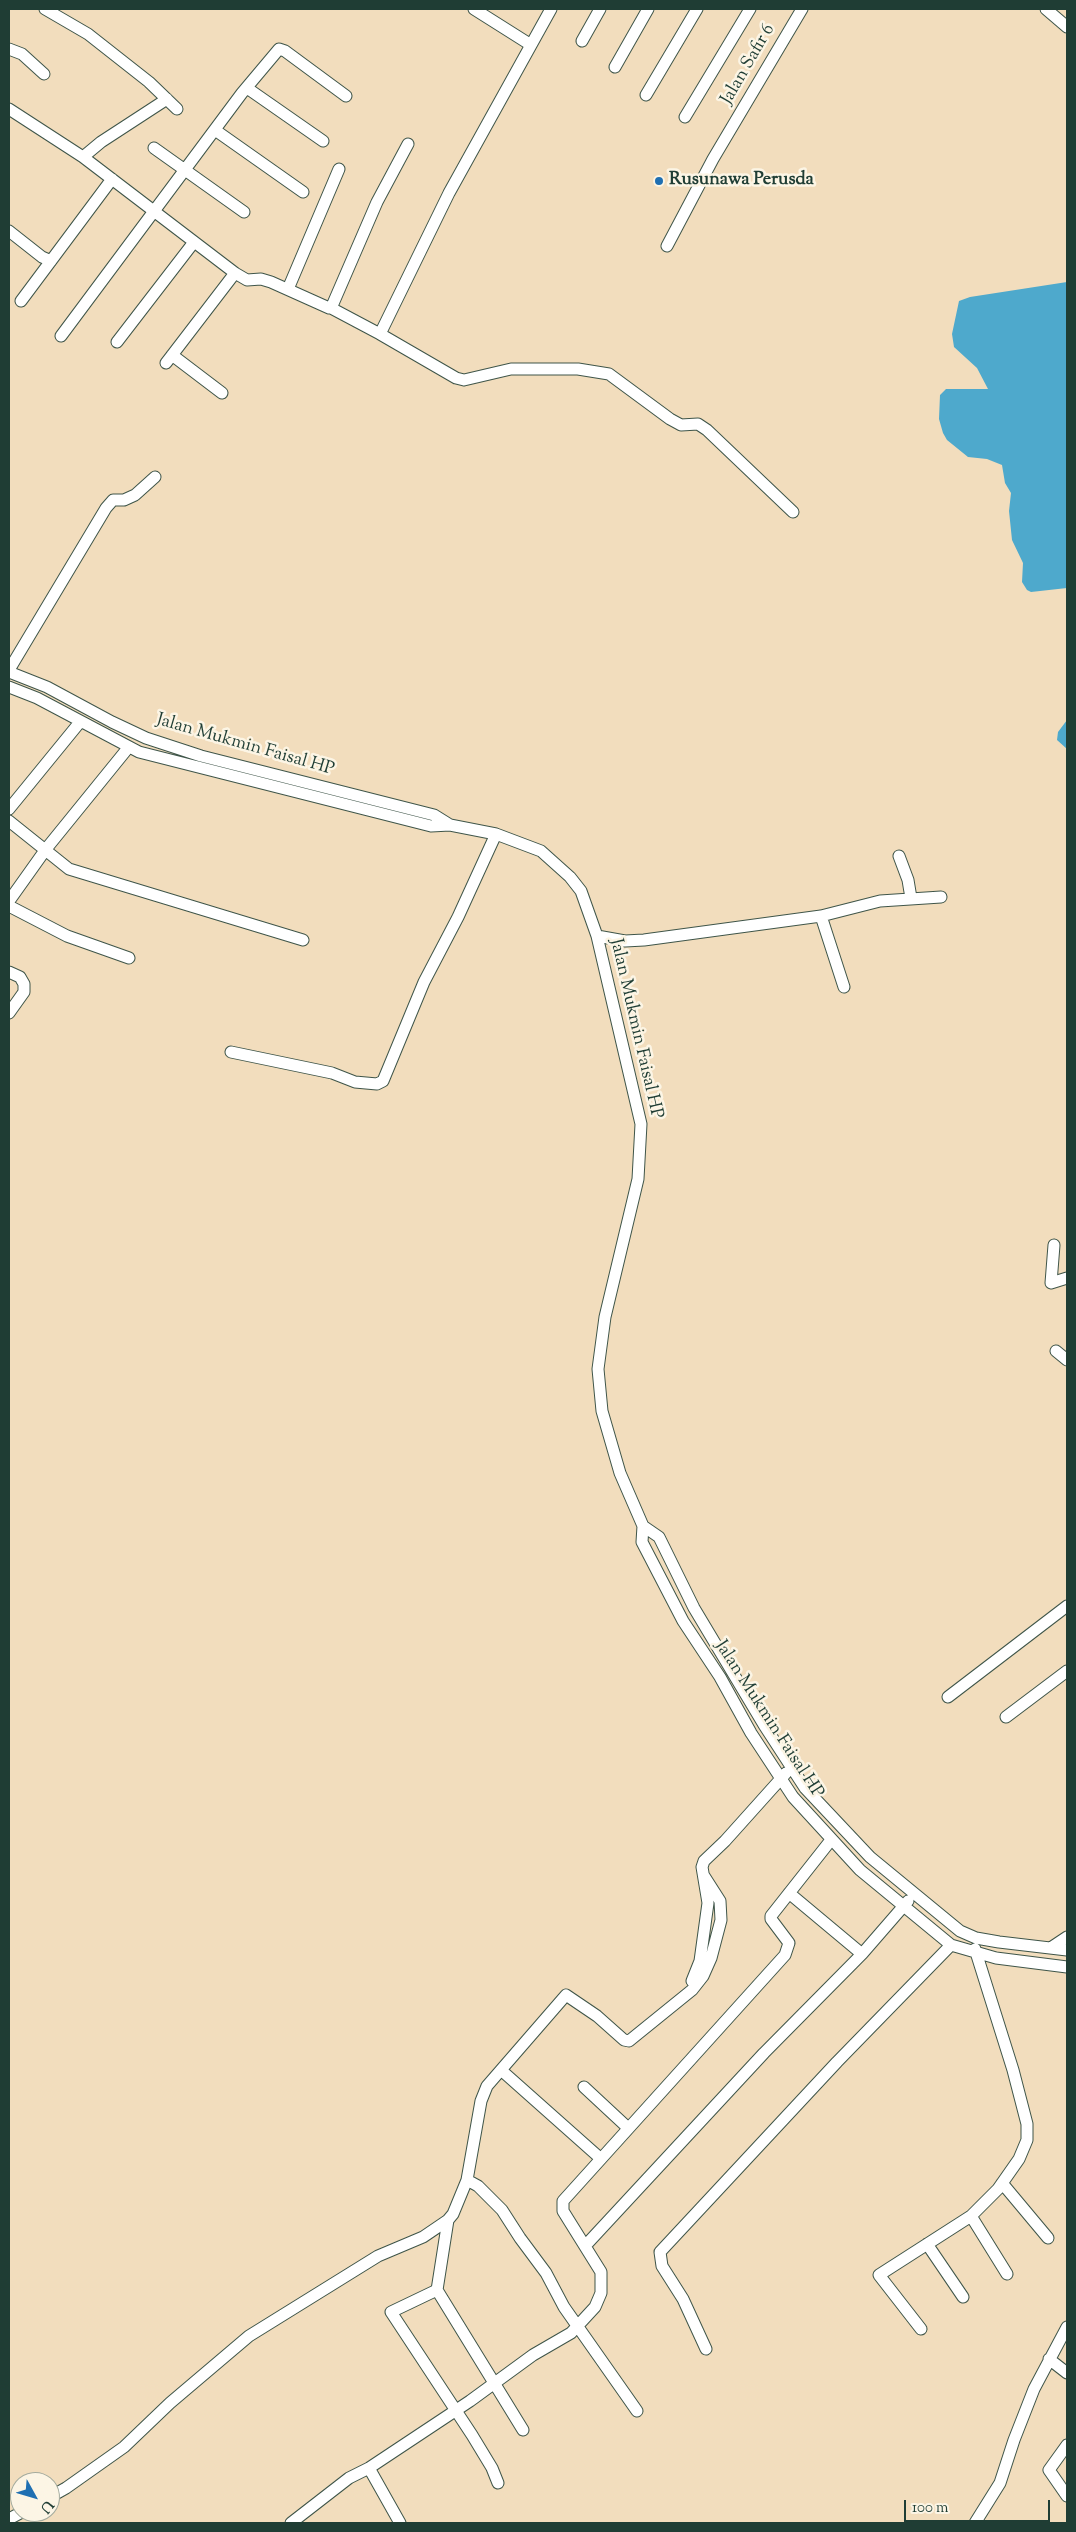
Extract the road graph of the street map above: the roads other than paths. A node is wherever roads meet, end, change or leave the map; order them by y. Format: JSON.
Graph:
{"nodes":[{"id":1,"x":45,"y":9,"type":"edge"},
{"id":2,"x":474,"y":9,"type":"edge"},
{"id":3,"x":551,"y":9,"type":"edge"},
{"id":4,"x":600,"y":9,"type":"edge"},
{"id":5,"x":648,"y":9,"type":"edge"},
{"id":6,"x":697,"y":9,"type":"edge"},
{"id":7,"x":750,"y":9,"type":"edge"},
{"id":8,"x":802,"y":9,"type":"edge"},
{"id":9,"x":1046,"y":9,"type":"edge"},
{"id":10,"x":1067,"y":27,"type":"edge"},
{"id":11,"x":582,"y":41,"type":"dead end"},
{"id":12,"x":531,"y":45,"type":"junction"},
{"id":13,"x":9,"y":49,"type":"edge"},
{"id":14,"x":615,"y":67,"type":"dead end"},
{"id":15,"x":44,"y":74,"type":"dead end"},
{"id":16,"x":247,"y":88,"type":"junction"},
{"id":17,"x":346,"y":96,"type":"dead end"},
{"id":18,"x":646,"y":96,"type":"dead end"},
{"id":19,"x":168,"y":99,"type":"junction"},
{"id":20,"x":9,"y":110,"type":"edge"},
{"id":21,"x":177,"y":110,"type":"dead end"},
{"id":22,"x":685,"y":117,"type":"dead end"},
{"id":23,"x":215,"y":130,"type":"junction"},
{"id":24,"x":324,"y":141,"type":"dead end"},
{"id":25,"x":408,"y":144,"type":"dead end"},
{"id":26,"x":154,"y":148,"type":"dead end"},
{"id":27,"x":83,"y":157,"type":"junction"},
{"id":28,"x":338,"y":169,"type":"dead end"},
{"id":29,"x":186,"y":170,"type":"junction"},
{"id":30,"x":112,"y":179,"type":"junction"},
{"id":31,"x":303,"y":192,"type":"dead end"},
{"id":32,"x":154,"y":210,"type":"junction"},
{"id":33,"x":244,"y":212,"type":"dead end"},
{"id":34,"x":9,"y":231,"type":"edge"},
{"id":35,"x":194,"y":242,"type":"junction"},
{"id":36,"x":667,"y":246,"type":"dead end"},
{"id":37,"x":51,"y":261,"type":"junction"},
{"id":38,"x":235,"y":274,"type":"junction"},
{"id":39,"x":288,"y":289,"type":"junction"},
{"id":40,"x":21,"y":302,"type":"dead end"},
{"id":41,"x":331,"y":308,"type":"junction"},
{"id":42,"x":380,"y":334,"type":"junction"},
{"id":43,"x":61,"y":336,"type":"dead end"},
{"id":44,"x":117,"y":342,"type":"dead end"},
{"id":45,"x":222,"y":393,"type":"dead end"},
{"id":46,"x":155,"y":478,"type":"dead end"},
{"id":47,"x":793,"y":512,"type":"dead end"},
{"id":48,"x":9,"y":671,"type":"edge"},
{"id":49,"x":9,"y":687,"type":"edge"},
{"id":50,"x":80,"y":722,"type":"junction"},
{"id":51,"x":128,"y":748,"type":"junction"},
{"id":52,"x":9,"y":809,"type":"edge"},
{"id":53,"x":9,"y":821,"type":"edge"},
{"id":54,"x":450,"y":825,"type":"junction"},
{"id":55,"x":496,"y":834,"type":"junction"},
{"id":56,"x":46,"y":849,"type":"junction"},
{"id":57,"x":899,"y":856,"type":"dead end"},
{"id":58,"x":941,"y":897,"type":"dead end"},
{"id":59,"x":911,"y":898,"type":"junction"},
{"id":60,"x":9,"y":901,"type":"edge"},
{"id":61,"x":9,"y":906,"type":"edge"},
{"id":62,"x":821,"y":916,"type":"junction"},
{"id":63,"x":597,"y":936,"type":"junction"},
{"id":64,"x":303,"y":940,"type":"dead end"},
{"id":65,"x":129,"y":958,"type":"dead end"},
{"id":66,"x":9,"y":972,"type":"edge"},
{"id":67,"x":844,"y":987,"type":"dead end"},
{"id":68,"x":9,"y":1013,"type":"edge"},
{"id":69,"x":231,"y":1052,"type":"dead end"},
{"id":70,"x":1054,"y":1245,"type":"dead end"},
{"id":71,"x":1067,"y":1278,"type":"edge"},
{"id":72,"x":1056,"y":1351,"type":"dead end"},
{"id":73,"x":1067,"y":1360,"type":"edge"},
{"id":74,"x":643,"y":1526,"type":"junction"},
{"id":75,"x":1067,"y":1606,"type":"edge"},
{"id":76,"x":1067,"y":1671,"type":"edge"},
{"id":77,"x":948,"y":1697,"type":"dead end"},
{"id":78,"x":1006,"y":1717,"type":"dead end"},
{"id":79,"x":792,"y":1768,"type":"junction"},
{"id":80,"x":781,"y":1778,"type":"junction"},
{"id":81,"x":831,"y":1840,"type":"junction"},
{"id":82,"x":789,"y":1893,"type":"junction"},
{"id":83,"x":914,"y":1894,"type":"junction"},
{"id":84,"x":904,"y":1906,"type":"junction"},
{"id":85,"x":1067,"y":1937,"type":"edge"},
{"id":86,"x":976,"y":1938,"type":"junction"},
{"id":87,"x":951,"y":1945,"type":"junction"},
{"id":88,"x":1052,"y":1948,"type":"junction"},
{"id":89,"x":1067,"y":1950,"type":"edge"},
{"id":90,"x":974,"y":1953,"type":"junction"},
{"id":91,"x":862,"y":1954,"type":"junction"},
{"id":92,"x":1067,"y":1967,"type":"edge"},
{"id":93,"x":501,"y":2070,"type":"junction"},
{"id":94,"x":584,"y":2087,"type":"dead end"},
{"id":95,"x":627,"y":2128,"type":"junction"},
{"id":96,"x":600,"y":2158,"type":"junction"},
{"id":97,"x":466,"y":2180,"type":"junction"},
{"id":98,"x":1002,"y":2183,"type":"junction"},
{"id":99,"x":971,"y":2216,"type":"junction"},
{"id":100,"x":448,"y":2220,"type":"junction"},
{"id":101,"x":1048,"y":2238,"type":"dead end"},
{"id":102,"x":927,"y":2244,"type":"junction"},
{"id":103,"x":585,"y":2246,"type":"junction"},
{"id":104,"x":1007,"y":2274,"type":"dead end"},
{"id":105,"x":437,"y":2290,"type":"junction"},
{"id":106,"x":963,"y":2297,"type":"dead end"},
{"id":107,"x":578,"y":2326,"type":"junction"},
{"id":108,"x":1067,"y":2327,"type":"edge"},
{"id":109,"x":921,"y":2329,"type":"dead end"},
{"id":110,"x":706,"y":2349,"type":"dead end"},
{"id":111,"x":1049,"y":2359,"type":"junction"},
{"id":112,"x":1065,"y":2366,"type":"edge"},
{"id":113,"x":493,"y":2383,"type":"junction"},
{"id":114,"x":455,"y":2410,"type":"junction"},
{"id":115,"x":637,"y":2411,"type":"dead end"},
{"id":116,"x":523,"y":2430,"type":"dead end"},
{"id":117,"x":1067,"y":2445,"type":"edge"},
{"id":118,"x":369,"y":2468,"type":"junction"},
{"id":119,"x":498,"y":2483,"type":"dead end"},
{"id":120,"x":60,"y":2491,"type":"edge"},
{"id":121,"x":1067,"y":2496,"type":"edge"},
{"id":122,"x":307,"y":2518,"type":"edge"},
{"id":123,"x":291,"y":2523,"type":"edge"},
{"id":124,"x":400,"y":2523,"type":"edge"},
{"id":125,"x":975,"y":2523,"type":"edge"}],
"edges":[{"from":1,"to":19,"type":"street"},
{"from":2,"to":12,"type":"street"},
{"from":3,"to":12,"type":"street"},
{"from":4,"to":11,"type":"street"},
{"from":5,"to":14,"type":"street"},
{"from":6,"to":18,"type":"street"},
{"from":7,"to":22,"type":"street"},
{"from":8,"to":36,"type":"street","name":"Jalan Safir 6"},
{"from":9,"to":10,"type":"street"},
{"from":12,"to":42,"type":"street"},
{"from":13,"to":15,"type":"street"},
{"from":16,"to":17,"type":"street"},
{"from":16,"to":23,"type":"street"},
{"from":16,"to":24,"type":"street"},
{"from":19,"to":21,"type":"street"},
{"from":19,"to":27,"type":"street"},
{"from":20,"to":27,"type":"street"},
{"from":23,"to":29,"type":"street"},
{"from":23,"to":31,"type":"street"},
{"from":25,"to":41,"type":"street"},
{"from":26,"to":29,"type":"street"},
{"from":27,"to":30,"type":"street"},
{"from":28,"to":39,"type":"street"},
{"from":29,"to":32,"type":"street"},
{"from":29,"to":33,"type":"street"},
{"from":30,"to":32,"type":"street"},
{"from":30,"to":37,"type":"street"},
{"from":32,"to":35,"type":"street"},
{"from":32,"to":43,"type":"street"},
{"from":34,"to":37,"type":"street"},
{"from":35,"to":38,"type":"street"},
{"from":35,"to":44,"type":"street"},
{"from":37,"to":40,"type":"street"},
{"from":38,"to":39,"type":"street"},
{"from":38,"to":45,"type":"street"},
{"from":39,"to":41,"type":"street"},
{"from":41,"to":42,"type":"street"},
{"from":42,"to":47,"type":"street"},
{"from":46,"to":48,"type":"street"},
{"from":48,"to":54,"type":"street","name":"Jalan Mukmin Faisal HP"},
{"from":49,"to":50,"type":"street","name":"Jalan Mukmin Faisal HP"},
{"from":50,"to":51,"type":"street","name":"Jalan Mukmin Faisal HP"},
{"from":50,"to":52,"type":"street"},
{"from":51,"to":54,"type":"street","name":"Jalan Mukmin Faisal HP"},
{"from":51,"to":56,"type":"street"},
{"from":53,"to":56,"type":"street"},
{"from":54,"to":55,"type":"street","name":"Jalan Mukmin Faisal HP"},
{"from":55,"to":63,"type":"street","name":"Jalan Mukmin Faisal HP"},
{"from":55,"to":69,"type":"street"},
{"from":56,"to":60,"type":"street"},
{"from":56,"to":64,"type":"street"},
{"from":57,"to":59,"type":"street"},
{"from":58,"to":59,"type":"street"},
{"from":59,"to":62,"type":"street"},
{"from":61,"to":65,"type":"street"},
{"from":62,"to":63,"type":"street"},
{"from":62,"to":67,"type":"street"},
{"from":63,"to":74,"type":"street","name":"Jalan Mukmin Faisal HP"},
{"from":66,"to":68,"type":"street"},
{"from":70,"to":71,"type":"street"},
{"from":72,"to":73,"type":"street"},
{"from":74,"to":79,"type":"street","name":"Jalan Mukmin Faisal HP"},
{"from":74,"to":80,"type":"street","name":"Jalan Mukmin Faisal HP"},
{"from":75,"to":77,"type":"street"},
{"from":76,"to":78,"type":"street"},
{"from":79,"to":80,"type":"street"},
{"from":79,"to":83,"type":"street","name":"Jalan Mukmin Faisal HP"},
{"from":80,"to":81,"type":"street","name":"Jalan Mukmin Faisal HP"},
{"from":80,"to":93,"type":"street"},
{"from":81,"to":82,"type":"street"},
{"from":81,"to":84,"type":"street","name":"Jalan Mukmin Faisal HP"},
{"from":82,"to":91,"type":"street"},
{"from":82,"to":95,"type":"street"},
{"from":83,"to":84,"type":"street"},
{"from":83,"to":86,"type":"street","name":"Jalan Mukmin Faisal HP"},
{"from":84,"to":87,"type":"street","name":"Jalan Mukmin Faisal HP"},
{"from":84,"to":91,"type":"street"},
{"from":85,"to":88,"type":"street"},
{"from":86,"to":88,"type":"street","name":"Jalan Mukmin Faisal HP"},
{"from":86,"to":90,"type":"street"},
{"from":87,"to":90,"type":"street","name":"Jalan Mukmin Faisal HP"},
{"from":87,"to":110,"type":"street"},
{"from":88,"to":89,"type":"street","name":"Jalan Mukmin Faisal HP"},
{"from":90,"to":92,"type":"street","name":"Jalan Mukmin Faisal HP"},
{"from":90,"to":98,"type":"street"},
{"from":91,"to":103,"type":"street"},
{"from":93,"to":96,"type":"street"},
{"from":93,"to":97,"type":"street"},
{"from":94,"to":95,"type":"street"},
{"from":95,"to":96,"type":"street"},
{"from":96,"to":103,"type":"street"},
{"from":97,"to":100,"type":"street"},
{"from":97,"to":107,"type":"street"},
{"from":98,"to":99,"type":"street"},
{"from":98,"to":101,"type":"street"},
{"from":99,"to":102,"type":"street"},
{"from":99,"to":104,"type":"street"},
{"from":100,"to":105,"type":"street"},
{"from":100,"to":120,"type":"street"},
{"from":102,"to":106,"type":"street"},
{"from":102,"to":109,"type":"street"},
{"from":103,"to":107,"type":"street"},
{"from":105,"to":113,"type":"street"},
{"from":105,"to":114,"type":"street"},
{"from":107,"to":113,"type":"street"},
{"from":107,"to":115,"type":"street"},
{"from":108,"to":111,"type":"street"},
{"from":111,"to":112,"type":"street"},
{"from":111,"to":125,"type":"street"},
{"from":113,"to":114,"type":"street"},
{"from":113,"to":116,"type":"street"},
{"from":114,"to":118,"type":"street"},
{"from":114,"to":119,"type":"street"},
{"from":117,"to":121,"type":"street"},
{"from":118,"to":122,"type":"street"},
{"from":118,"to":124,"type":"street"},
{"from":122,"to":123,"type":"street"}]}
